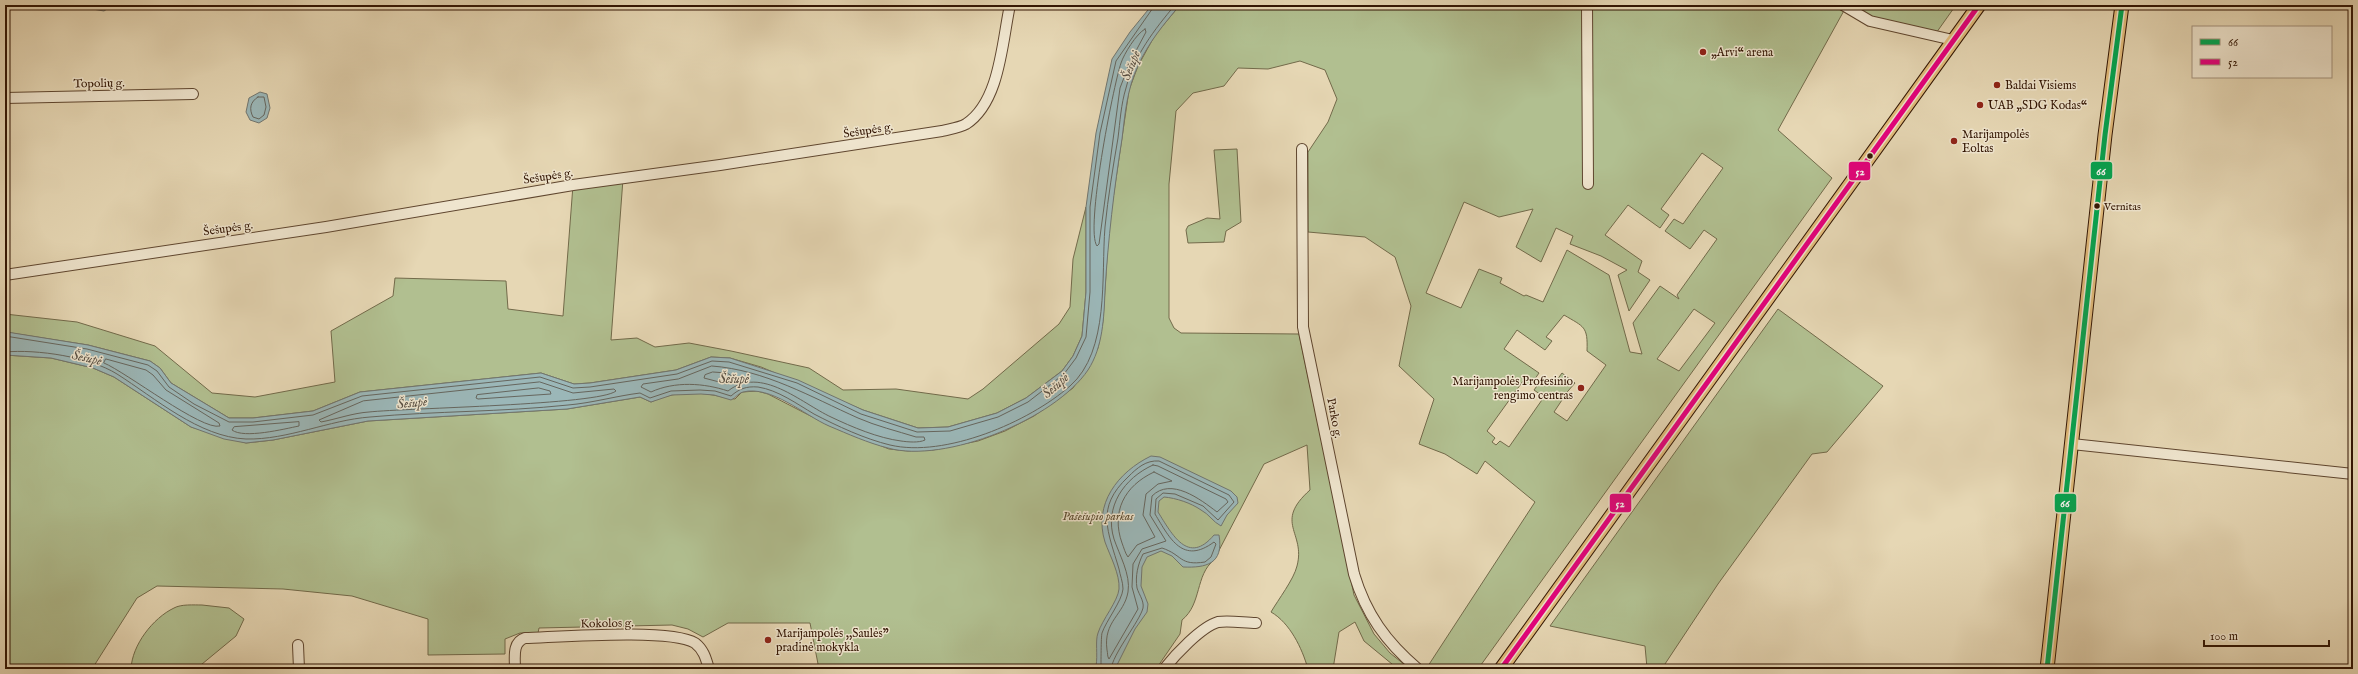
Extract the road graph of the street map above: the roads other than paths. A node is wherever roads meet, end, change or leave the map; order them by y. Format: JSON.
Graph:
{"nodes":[{"id":1,"x":1010,"y":5,"type":"edge"},
{"id":2,"x":1587,"y":5,"type":"edge"},
{"id":3,"x":1843,"y":5,"type":"edge"},
{"id":4,"x":1979,"y":5,"type":"edge"},
{"id":5,"x":2122,"y":5,"type":"edge"},
{"id":6,"x":1953,"y":40,"type":"junction"},
{"id":7,"x":193,"y":94,"type":"dead end"},
{"id":8,"x":5,"y":98,"type":"edge"},
{"id":9,"x":1302,"y":149,"type":"dead end"},
{"id":10,"x":1588,"y":184,"type":"dead end"},
{"id":11,"x":5,"y":275,"type":"edge"},
{"id":12,"x":2072,"y":444,"type":"junction"},
{"id":13,"x":2353,"y":474,"type":"edge"},
{"id":14,"x":1256,"y":624,"type":"dead end"},
{"id":15,"x":298,"y":645,"type":"dead end"},
{"id":16,"x":298,"y":669,"type":"edge"},
{"id":17,"x":515,"y":669,"type":"edge"},
{"id":18,"x":709,"y":669,"type":"edge"},
{"id":19,"x":1164,"y":669,"type":"edge"},
{"id":20,"x":1418,"y":669,"type":"edge"},
{"id":21,"x":1501,"y":669,"type":"edge"},
{"id":22,"x":2047,"y":669,"type":"edge"}],
"edges":[{"from":1,"to":11,"type":"street","name":"Šešupės g."},
{"from":2,"to":10,"type":"street"},
{"from":3,"to":6,"type":"street"},
{"from":4,"to":6,"type":"main road"},
{"from":5,"to":12,"type":"main road"},
{"from":6,"to":21,"type":"main road"},
{"from":7,"to":8,"type":"street","name":"Topolių g."},
{"from":9,"to":20,"type":"street","name":"Parko g."},
{"from":12,"to":13,"type":"street"},
{"from":12,"to":22,"type":"main road"},
{"from":14,"to":19,"type":"street"},
{"from":15,"to":16,"type":"street"},
{"from":17,"to":18,"type":"street","name":"Kokolos g."}]}
